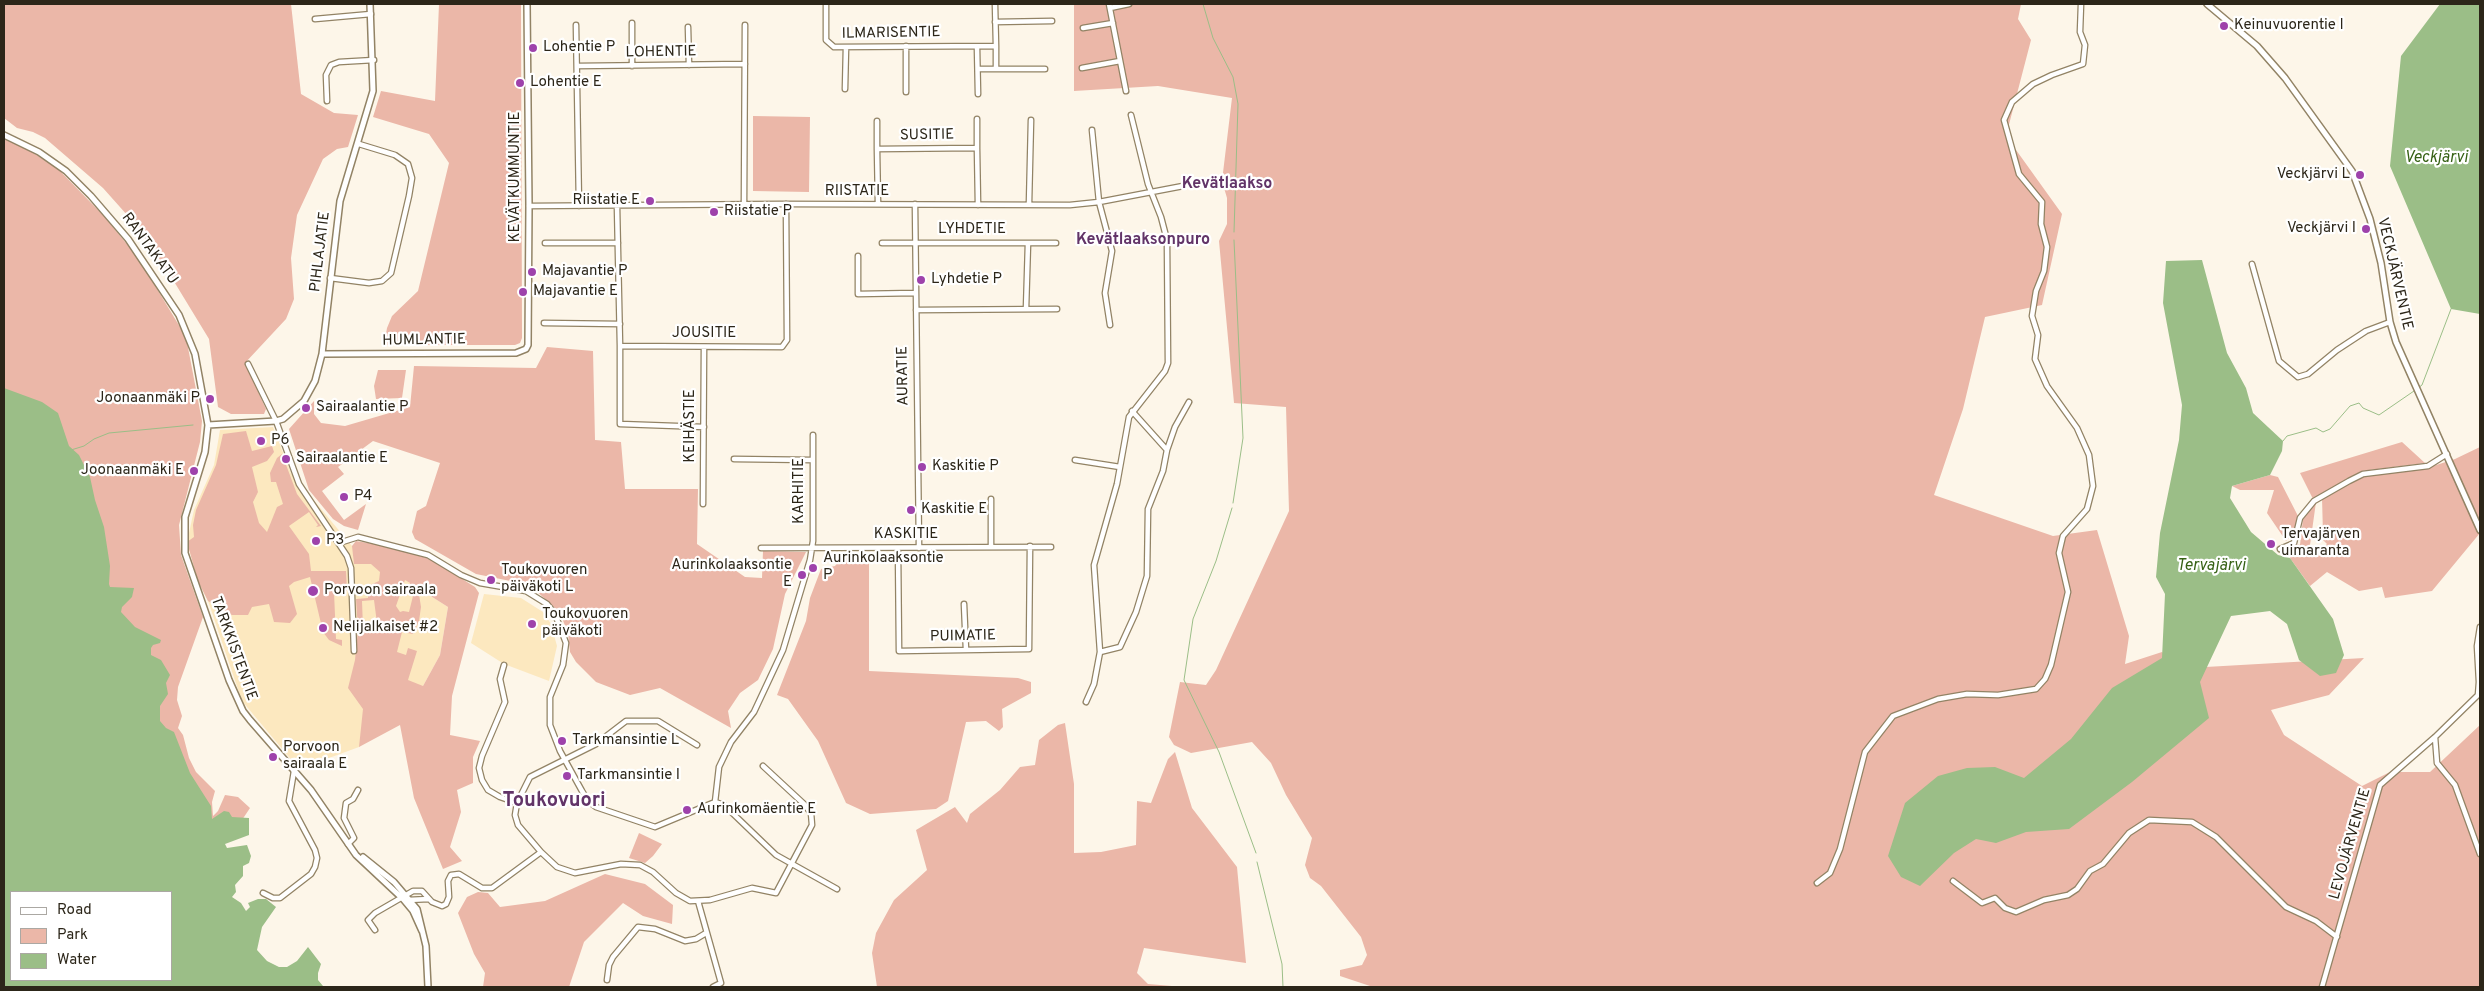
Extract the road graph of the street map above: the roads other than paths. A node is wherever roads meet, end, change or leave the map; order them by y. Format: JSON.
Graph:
{"nodes":[{"id":1,"x":370,"y":4,"type":"edge"},
{"id":2,"x":527,"y":4,"type":"edge"},
{"id":3,"x":826,"y":4,"type":"edge"},
{"id":4,"x":995,"y":4,"type":"edge"},
{"id":5,"x":1129,"y":4,"type":"edge"},
{"id":6,"x":2081,"y":4,"type":"edge"},
{"id":7,"x":2206,"y":4,"type":"edge"},
{"id":8,"x":1109,"y":6,"type":"edge"},
{"id":9,"x":371,"y":14,"type":"junction"},
{"id":10,"x":315,"y":19,"type":"dead end"},
{"id":11,"x":1052,"y":21,"type":"dead end"},
{"id":12,"x":995,"y":22,"type":"junction"},
{"id":13,"x":632,"y":23,"type":"dead end"},
{"id":14,"x":1113,"y":23,"type":"junction"},
{"id":15,"x":745,"y":25,"type":"dead end"},
{"id":16,"x":576,"y":26,"type":"dead end"},
{"id":17,"x":688,"y":27,"type":"dead end"},
{"id":18,"x":1084,"y":28,"type":"dead end"},
{"id":19,"x":906,"y":46,"type":"junction"},
{"id":20,"x":996,"y":46,"type":"junction"},
{"id":21,"x":846,"y":47,"type":"junction"},
{"id":22,"x":977,"y":47,"type":"junction"},
{"id":23,"x":374,"y":60,"type":"junction"},
{"id":24,"x":1120,"y":61,"type":"junction"},
{"id":25,"x":745,"y":64,"type":"junction"},
{"id":26,"x":689,"y":65,"type":"junction"},
{"id":27,"x":577,"y":66,"type":"junction"},
{"id":28,"x":632,"y":66,"type":"junction"},
{"id":29,"x":1082,"y":68,"type":"dead end"},
{"id":30,"x":978,"y":69,"type":"junction"},
{"id":31,"x":996,"y":69,"type":"junction"},
{"id":32,"x":1045,"y":69,"type":"dead end"},
{"id":33,"x":845,"y":89,"type":"dead end"},
{"id":34,"x":1126,"y":91,"type":"dead end"},
{"id":35,"x":906,"y":92,"type":"dead end"},
{"id":36,"x":978,"y":94,"type":"dead end"},
{"id":37,"x":327,"y":101,"type":"dead end"},
{"id":38,"x":1131,"y":115,"type":"dead end"},
{"id":39,"x":978,"y":119,"type":"dead end"},
{"id":40,"x":1032,"y":120,"type":"dead end"},
{"id":41,"x":877,"y":121,"type":"dead end"},
{"id":42,"x":1092,"y":130,"type":"dead end"},
{"id":43,"x":4,"y":135,"type":"edge"},
{"id":44,"x":359,"y":144,"type":"junction"},
{"id":45,"x":977,"y":148,"type":"junction"},
{"id":46,"x":877,"y":149,"type":"junction"},
{"id":47,"x":1183,"y":186,"type":"dead end"},
{"id":48,"x":1152,"y":192,"type":"junction"},
{"id":49,"x":1099,"y":202,"type":"junction"},
{"id":50,"x":786,"y":204,"type":"junction"},
{"id":51,"x":878,"y":204,"type":"junction"},
{"id":52,"x":915,"y":204,"type":"junction"},
{"id":53,"x":1030,"y":204,"type":"junction"},
{"id":54,"x":744,"y":205,"type":"junction"},
{"id":55,"x":978,"y":205,"type":"junction"},
{"id":56,"x":529,"y":206,"type":"junction"},
{"id":57,"x":579,"y":206,"type":"junction"},
{"id":58,"x":617,"y":206,"type":"junction"},
{"id":59,"x":545,"y":243,"type":"dead end"},
{"id":60,"x":618,"y":243,"type":"junction"},
{"id":61,"x":882,"y":243,"type":"dead end"},
{"id":62,"x":916,"y":243,"type":"junction"},
{"id":63,"x":1028,"y":243,"type":"junction"},
{"id":64,"x":1056,"y":243,"type":"dead end"},
{"id":65,"x":858,"y":256,"type":"dead end"},
{"id":66,"x":2252,"y":264,"type":"dead end"},
{"id":67,"x":330,"y":278,"type":"junction"},
{"id":68,"x":916,"y":293,"type":"junction"},
{"id":69,"x":1026,"y":309,"type":"junction"},
{"id":70,"x":1057,"y":309,"type":"dead end"},
{"id":71,"x":916,"y":310,"type":"junction"},
{"id":72,"x":2390,"y":322,"type":"junction"},
{"id":73,"x":544,"y":323,"type":"dead end"},
{"id":74,"x":620,"y":324,"type":"junction"},
{"id":75,"x":1110,"y":325,"type":"dead end"},
{"id":76,"x":620,"y":346,"type":"junction"},
{"id":77,"x":704,"y":347,"type":"junction"},
{"id":78,"x":526,"y":349,"type":"joint"},
{"id":79,"x":322,"y":354,"type":"junction"},
{"id":80,"x":248,"y":364,"type":"dead end"},
{"id":81,"x":1189,"y":402,"type":"dead end"},
{"id":82,"x":1132,"y":411,"type":"junction"},
{"id":83,"x":276,"y":421,"type":"junction"},
{"id":84,"x":208,"y":425,"type":"junction"},
{"id":85,"x":704,"y":427,"type":"junction"},
{"id":86,"x":813,"y":435,"type":"dead end"},
{"id":87,"x":1167,"y":450,"type":"junction"},
{"id":88,"x":2446,"y":454,"type":"junction"},
{"id":89,"x":734,"y":459,"type":"dead end"},
{"id":90,"x":812,"y":460,"type":"junction"},
{"id":91,"x":1075,"y":460,"type":"dead end"},
{"id":92,"x":1120,"y":467,"type":"junction"},
{"id":93,"x":991,"y":499,"type":"dead end"},
{"id":94,"x":703,"y":504,"type":"dead end"},
{"id":95,"x":2480,"y":530,"type":"edge"},
{"id":96,"x":340,"y":543,"type":"junction"},
{"id":97,"x":1030,"y":546,"type":"junction"},
{"id":98,"x":1051,"y":546,"type":"dead end"},
{"id":99,"x":812,"y":547,"type":"junction"},
{"id":100,"x":992,"y":547,"type":"junction"},
{"id":101,"x":761,"y":548,"type":"dead end"},
{"id":102,"x":898,"y":548,"type":"junction"},
{"id":103,"x":919,"y":548,"type":"junction"},
{"id":104,"x":2280,"y":549,"type":"dead end"},
{"id":105,"x":964,"y":604,"type":"dead end"},
{"id":106,"x":2480,"y":627,"type":"edge"},
{"id":107,"x":966,"y":650,"type":"junction"},
{"id":108,"x":354,"y":651,"type":"dead end"},
{"id":109,"x":1100,"y":652,"type":"junction"},
{"id":110,"x":504,"y":665,"type":"dead end"},
{"id":111,"x":1086,"y":702,"type":"dead end"},
{"id":112,"x":2435,"y":737,"type":"junction"},
{"id":113,"x":697,"y":745,"type":"dead end"},
{"id":114,"x":566,"y":759,"type":"junction"},
{"id":115,"x":763,"y":766,"type":"dead end"},
{"id":116,"x":294,"y":771,"type":"junction"},
{"id":117,"x":358,"y":790,"type":"dead end"},
{"id":118,"x":715,"y":802,"type":"junction"},
{"id":119,"x":517,"y":803,"type":"junction"},
{"id":120,"x":348,"y":844,"type":"junction"},
{"id":121,"x":541,"y":852,"type":"junction"},
{"id":122,"x":2480,"y":854,"type":"edge"},
{"id":123,"x":791,"y":865,"type":"junction"},
{"id":124,"x":1953,"y":881,"type":"dead end"},
{"id":125,"x":1817,"y":883,"type":"dead end"},
{"id":126,"x":837,"y":889,"type":"dead end"},
{"id":127,"x":263,"y":892,"type":"dead end"},
{"id":128,"x":405,"y":896,"type":"junction"},
{"id":129,"x":429,"y":900,"type":"junction"},
{"id":130,"x":412,"y":901,"type":"junction"},
{"id":131,"x":698,"y":901,"type":"junction"},
{"id":132,"x":375,"y":930,"type":"dead end"},
{"id":133,"x":422,"y":930,"type":"junction"},
{"id":134,"x":706,"y":933,"type":"junction"},
{"id":135,"x":2337,"y":937,"type":"junction"},
{"id":136,"x":607,"y":980,"type":"dead end"},
{"id":137,"x":428,"y":987,"type":"edge"},
{"id":138,"x":713,"y":987,"type":"edge"},
{"id":139,"x":2322,"y":987,"type":"edge"}],
"edges":[{"from":1,"to":9,"type":"street","name":"PIHLAJATIE"},
{"from":2,"to":56,"type":"street","name":"KEVÄTKUMMUNTIE"},
{"from":3,"to":21,"type":"street","name":"ILMARISENTIE"},
{"from":4,"to":12,"type":"street"},
{"from":5,"to":8,"type":"street"},
{"from":6,"to":125,"type":"street"},
{"from":7,"to":72,"type":"street","name":"VECKJÄRVENTIE"},
{"from":8,"to":14,"type":"street"},
{"from":9,"to":10,"type":"street"},
{"from":9,"to":23,"type":"street","name":"PIHLAJATIE"},
{"from":11,"to":12,"type":"street"},
{"from":12,"to":20,"type":"street"},
{"from":13,"to":28,"type":"street"},
{"from":14,"to":18,"type":"street"},
{"from":14,"to":24,"type":"street"},
{"from":15,"to":25,"type":"street"},
{"from":16,"to":27,"type":"street"},
{"from":17,"to":26,"type":"street"},
{"from":19,"to":21,"type":"street","name":"ILMARISENTIE"},
{"from":19,"to":22,"type":"street","name":"ILMARISENTIE"},
{"from":19,"to":35,"type":"street"},
{"from":20,"to":22,"type":"street","name":"ILMARISENTIE"},
{"from":20,"to":31,"type":"street"},
{"from":21,"to":33,"type":"street"},
{"from":22,"to":30,"type":"street"},
{"from":23,"to":37,"type":"street"},
{"from":23,"to":44,"type":"street","name":"PIHLAJATIE"},
{"from":24,"to":29,"type":"street"},
{"from":24,"to":34,"type":"street"},
{"from":25,"to":26,"type":"street","name":"LOHENTIE"},
{"from":25,"to":54,"type":"street"},
{"from":26,"to":28,"type":"street","name":"LOHENTIE"},
{"from":27,"to":28,"type":"street","name":"LOHENTIE"},
{"from":27,"to":57,"type":"street"},
{"from":30,"to":31,"type":"street"},
{"from":30,"to":36,"type":"street"},
{"from":31,"to":32,"type":"street"},
{"from":38,"to":48,"type":"street"},
{"from":39,"to":45,"type":"street"},
{"from":40,"to":53,"type":"street"},
{"from":41,"to":46,"type":"street"},
{"from":42,"to":49,"type":"street"},
{"from":43,"to":84,"type":"street","name":"RANTAKATU"},
{"from":44,"to":67,"type":"street","name":"PIHLAJATIE"},
{"from":44,"to":67,"type":"street"},
{"from":45,"to":46,"type":"street","name":"SUSITIE"},
{"from":45,"to":55,"type":"street"},
{"from":46,"to":51,"type":"street"},
{"from":47,"to":48,"type":"street","name":"RIISTATIE"},
{"from":48,"to":49,"type":"street","name":"RIISTATIE"},
{"from":48,"to":82,"type":"street"},
{"from":49,"to":53,"type":"street","name":"RIISTATIE"},
{"from":49,"to":75,"type":"street"},
{"from":50,"to":51,"type":"street","name":"RIISTATIE"},
{"from":50,"to":54,"type":"street","name":"RIISTATIE"},
{"from":50,"to":77,"type":"street","name":"JOUSITIE"},
{"from":51,"to":52,"type":"street","name":"RIISTATIE"},
{"from":52,"to":55,"type":"street","name":"RIISTATIE"},
{"from":52,"to":62,"type":"street","name":"AURATIE"},
{"from":53,"to":55,"type":"street","name":"RIISTATIE"},
{"from":54,"to":58,"type":"street","name":"RIISTATIE"},
{"from":56,"to":57,"type":"street","name":"RIISTATIE"},
{"from":56,"to":78,"type":"street","name":"KEVÄTKUMMUNTIE"},
{"from":57,"to":58,"type":"street","name":"RIISTATIE"},
{"from":58,"to":60,"type":"street"},
{"from":59,"to":60,"type":"street"},
{"from":60,"to":74,"type":"street"},
{"from":61,"to":62,"type":"street","name":"LYHDETIE"},
{"from":62,"to":63,"type":"street","name":"LYHDETIE"},
{"from":62,"to":68,"type":"street","name":"AURATIE"},
{"from":63,"to":64,"type":"street","name":"LYHDETIE"},
{"from":63,"to":69,"type":"street","name":"LYHDETIE"},
{"from":65,"to":68,"type":"street"},
{"from":66,"to":72,"type":"street"},
{"from":67,"to":79,"type":"street","name":"PIHLAJATIE"},
{"from":68,"to":71,"type":"street","name":"AURATIE"},
{"from":69,"to":70,"type":"street"},
{"from":69,"to":71,"type":"street"},
{"from":71,"to":103,"type":"street","name":"AURATIE"},
{"from":72,"to":88,"type":"street","name":"VECKJÄRVENTIE"},
{"from":73,"to":74,"type":"street"},
{"from":74,"to":76,"type":"street"},
{"from":76,"to":77,"type":"street","name":"JOUSITIE"},
{"from":76,"to":85,"type":"street"},
{"from":77,"to":85,"type":"street","name":"KEIHÄSTIE"},
{"from":78,"to":79,"type":"street","name":"HUMLANTIE"},
{"from":79,"to":83,"type":"street","name":"PIHLAJATIE"},
{"from":80,"to":83,"type":"street"},
{"from":81,"to":87,"type":"street"},
{"from":82,"to":87,"type":"street"},
{"from":82,"to":92,"type":"street"},
{"from":83,"to":84,"type":"street","name":"PIHLAJATIE"},
{"from":83,"to":96,"type":"street"},
{"from":84,"to":116,"type":"street","name":"TARKKISTENTIE"},
{"from":85,"to":94,"type":"street","name":"KEIHÄSTIE"},
{"from":86,"to":90,"type":"street","name":"KARHITIE"},
{"from":87,"to":109,"type":"street"},
{"from":88,"to":95,"type":"street","name":"VECKJÄRVENTIE"},
{"from":88,"to":104,"type":"street"},
{"from":89,"to":90,"type":"street"},
{"from":90,"to":99,"type":"street","name":"KARHITIE"},
{"from":91,"to":92,"type":"street"},
{"from":92,"to":109,"type":"street"},
{"from":93,"to":100,"type":"street"},
{"from":96,"to":108,"type":"street"},
{"from":96,"to":114,"type":"street"},
{"from":97,"to":98,"type":"street","name":"KASKITIE"},
{"from":97,"to":100,"type":"street","name":"KASKITIE"},
{"from":97,"to":107,"type":"street","name":"PUIMATIE"},
{"from":99,"to":101,"type":"street","name":"KASKITIE"},
{"from":99,"to":102,"type":"street","name":"KASKITIE"},
{"from":99,"to":118,"type":"street","name":"KARHITIE"},
{"from":100,"to":103,"type":"street","name":"KASKITIE"},
{"from":102,"to":103,"type":"street","name":"KASKITIE"},
{"from":102,"to":107,"type":"street","name":"PUIMATIE"},
{"from":105,"to":107,"type":"street"},
{"from":106,"to":112,"type":"street","name":"LEVOJÄRVENTIE"},
{"from":109,"to":111,"type":"street"},
{"from":110,"to":119,"type":"street"},
{"from":112,"to":122,"type":"street"},
{"from":112,"to":135,"type":"street","name":"LEVOJÄRVENTIE"},
{"from":113,"to":114,"type":"street"},
{"from":114,"to":118,"type":"street"},
{"from":114,"to":119,"type":"street"},
{"from":115,"to":123,"type":"street"},
{"from":116,"to":120,"type":"street","name":"TARKKISTENTIE"},
{"from":116,"to":127,"type":"street"},
{"from":117,"to":120,"type":"street"},
{"from":118,"to":123,"type":"street"},
{"from":119,"to":121,"type":"street"},
{"from":120,"to":128,"type":"street","name":"TARKKISTENTIE"},
{"from":121,"to":129,"type":"street"},
{"from":121,"to":131,"type":"street"},
{"from":123,"to":126,"type":"street"},
{"from":123,"to":131,"type":"street"},
{"from":124,"to":135,"type":"street"},
{"from":128,"to":129,"type":"street"},
{"from":128,"to":130,"type":"street","name":"TARKKISTENTIE"},
{"from":128,"to":132,"type":"street"},
{"from":128,"to":133,"type":"street","name":"TARKKISTENTIE"},
{"from":129,"to":130,"type":"street"},
{"from":130,"to":133,"type":"street","name":"TARKKISTENTIE"},
{"from":131,"to":134,"type":"street"},
{"from":133,"to":137,"type":"street","name":"TARKKISTENTIE"},
{"from":134,"to":136,"type":"street"},
{"from":134,"to":138,"type":"street"},
{"from":135,"to":139,"type":"street","name":"LEVOJÄRVENTIE"}]}
